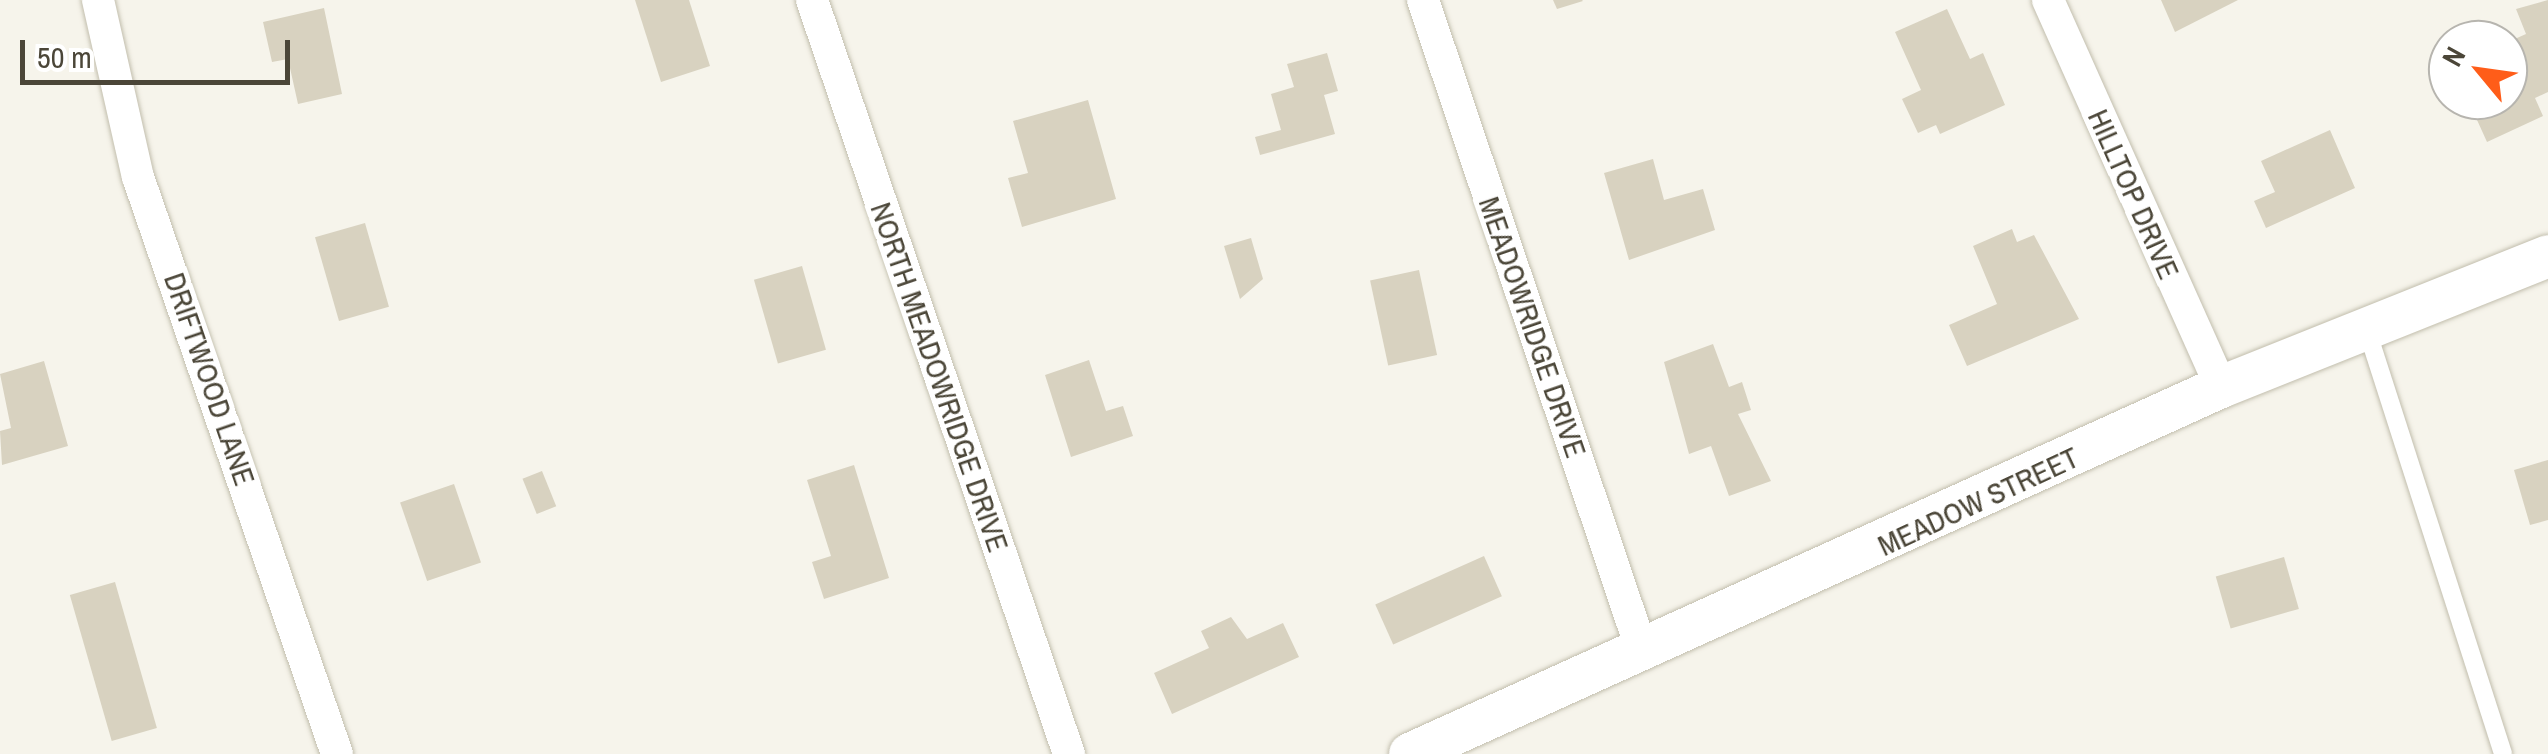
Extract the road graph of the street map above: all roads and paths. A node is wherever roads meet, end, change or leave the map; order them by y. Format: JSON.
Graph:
{"nodes":[{"id":1,"x":98,"y":0,"type":"edge"},
{"id":2,"x":812,"y":0,"type":"edge"},
{"id":3,"x":1423,"y":0,"type":"edge"},
{"id":4,"x":2048,"y":0,"type":"edge"},
{"id":5,"x":2548,"y":256,"type":"edge"},
{"id":6,"x":2367,"y":329,"type":"junction"},
{"id":7,"x":2221,"y":386,"type":"junction"},
{"id":8,"x":1644,"y":654,"type":"junction"},
{"id":9,"x":337,"y":754,"type":"edge"},
{"id":10,"x":1069,"y":754,"type":"edge"},
{"id":11,"x":1410,"y":754,"type":"edge"},
{"id":12,"x":2504,"y":754,"type":"edge"}],
"edges":[{"from":1,"to":9,"type":"street","name":"DRIFTWOOD LANE"},
{"from":2,"to":10,"type":"street","name":"NORTH MEADOWRIDGE DRIVE"},
{"from":3,"to":8,"type":"street","name":"MEADOWRIDGE DRIVE"},
{"from":4,"to":7,"type":"street","name":"HILLTOP DRIVE"},
{"from":5,"to":6,"type":"street","name":"MEADOW STREET"},
{"from":6,"to":7,"type":"street","name":"MEADOW STREET"},
{"from":6,"to":12,"type":"lane"},
{"from":7,"to":8,"type":"street","name":"MEADOW STREET"},
{"from":8,"to":11,"type":"street","name":"MEADOW STREET"}]}
